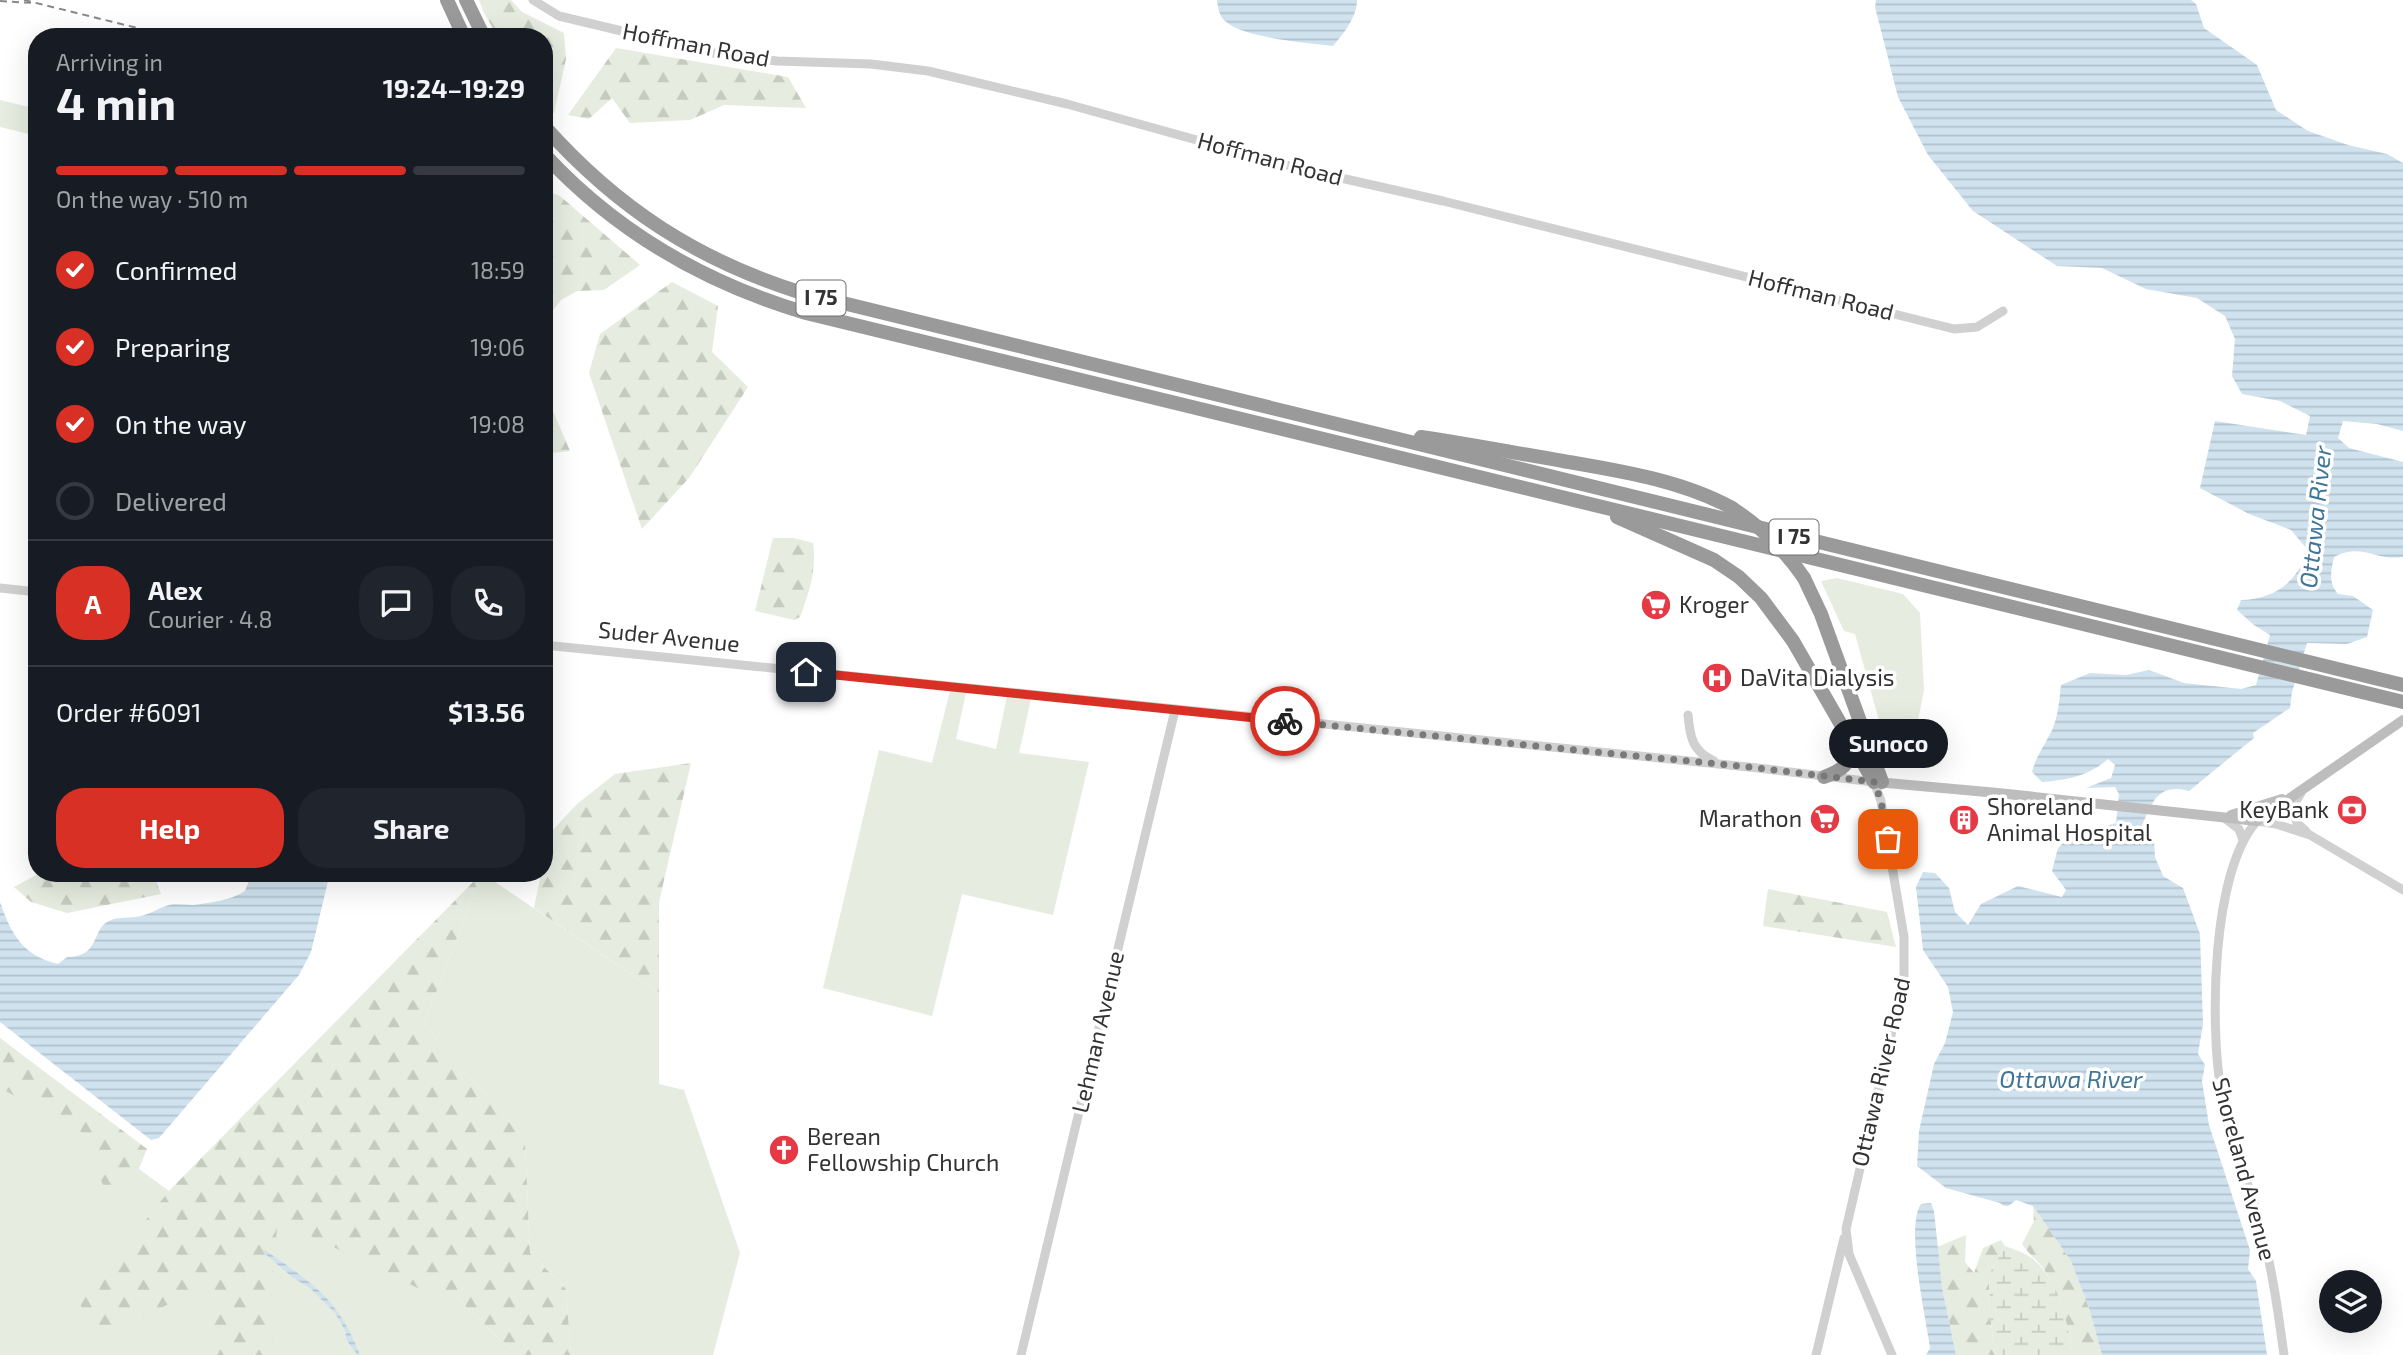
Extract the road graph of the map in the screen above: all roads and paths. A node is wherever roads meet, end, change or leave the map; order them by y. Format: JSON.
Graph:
{"nodes":[{"id":1,"x":447,"y":0,"type":"edge"},
{"id":2,"x":466,"y":0,"type":"edge"},
{"id":3,"x":533,"y":0,"type":"edge"},
{"id":4,"x":460,"y":28,"type":"edge"},
{"id":5,"x":480,"y":28,"type":"edge"},
{"id":6,"x":553,"y":136,"type":"edge"},
{"id":7,"x":553,"y":163,"type":"edge"},
{"id":8,"x":2003,"y":311,"type":"dead end"},
{"id":9,"x":1326,"y":422,"type":"junction"},
{"id":10,"x":1584,"y":502,"type":"junction"},
{"id":11,"x":0,"y":588,"type":"edge"},
{"id":12,"x":28,"y":591,"type":"edge"},
{"id":13,"x":553,"y":646,"type":"edge"},
{"id":14,"x":2403,"y":685,"type":"edge"},
{"id":15,"x":2403,"y":702,"type":"edge"},
{"id":16,"x":1175,"y":710,"type":"junction"},
{"id":17,"x":1688,"y":715,"type":"dead end"},
{"id":18,"x":2403,"y":720,"type":"edge"},
{"id":19,"x":1851,"y":744,"type":"junction"},
{"id":20,"x":1726,"y":765,"type":"junction"},
{"id":21,"x":1824,"y":777,"type":"junction"},
{"id":22,"x":1878,"y":782,"type":"junction"},
{"id":23,"x":2306,"y":788,"type":"junction"},
{"id":24,"x":2295,"y":795,"type":"junction"},
{"id":25,"x":2223,"y":817,"type":"junction"},
{"id":26,"x":2257,"y":821,"type":"junction"},
{"id":27,"x":2310,"y":835,"type":"junction"},
{"id":28,"x":2243,"y":840,"type":"junction"},
{"id":29,"x":2403,"y":890,"type":"edge"},
{"id":30,"x":1847,"y":1258,"type":"junction"},
{"id":31,"x":1021,"y":1355,"type":"edge"},
{"id":32,"x":1816,"y":1355,"type":"edge"},
{"id":33,"x":1892,"y":1355,"type":"edge"},
{"id":34,"x":2284,"y":1355,"type":"edge"}],
"edges":[{"from":1,"to":4,"type":"highway"},
{"from":2,"to":5,"type":"highway"},
{"from":3,"to":8,"type":"street","name":"Hoffman Road"},
{"from":6,"to":9,"type":"highway","number":"I 75"},
{"from":7,"to":10,"type":"highway","number":"I 75"},
{"from":9,"to":14,"type":"highway","number":"I 75"},
{"from":9,"to":22,"type":"highway","bridge":true},
{"from":10,"to":15,"type":"highway","number":"I 75"},
{"from":10,"to":19,"type":"highway"},
{"from":11,"to":12,"type":"street"},
{"from":13,"to":16,"type":"street","name":"Suder Avenue"},
{"from":16,"to":20,"type":"street","name":"Suder Avenue"},
{"from":16,"to":31,"type":"street","name":"Lehman Avenue"},
{"from":17,"to":20,"type":"street"},
{"from":18,"to":23,"type":"main road"},
{"from":19,"to":21,"type":"highway"},
{"from":19,"to":22,"type":"highway"},
{"from":20,"to":21,"type":"street","name":"Suder Avenue"},
{"from":21,"to":22,"type":"street","name":"Suder Avenue"},
{"from":22,"to":25,"type":"main road","name":"Suder Avenue"},
{"from":22,"to":30,"type":"street","name":"Ottawa River Road"},
{"from":23,"to":24,"type":"main road"},
{"from":23,"to":27,"type":"street"},
{"from":24,"to":25,"type":"main road"},
{"from":24,"to":26,"type":"main road"},
{"from":25,"to":26,"type":"main road","name":"Suder Avenue"},
{"from":25,"to":28,"type":"street"},
{"from":26,"to":27,"type":"street","name":"Suder Avenue"},
{"from":26,"to":28,"type":"street","name":"Shoreland Avenue"},
{"from":27,"to":29,"type":"street","name":"Suder Avenue"},
{"from":28,"to":34,"type":"street","name":"Shoreland Avenue"},
{"from":30,"to":32,"type":"street"},
{"from":30,"to":33,"type":"street","name":"Ottawa River Road"}]}
